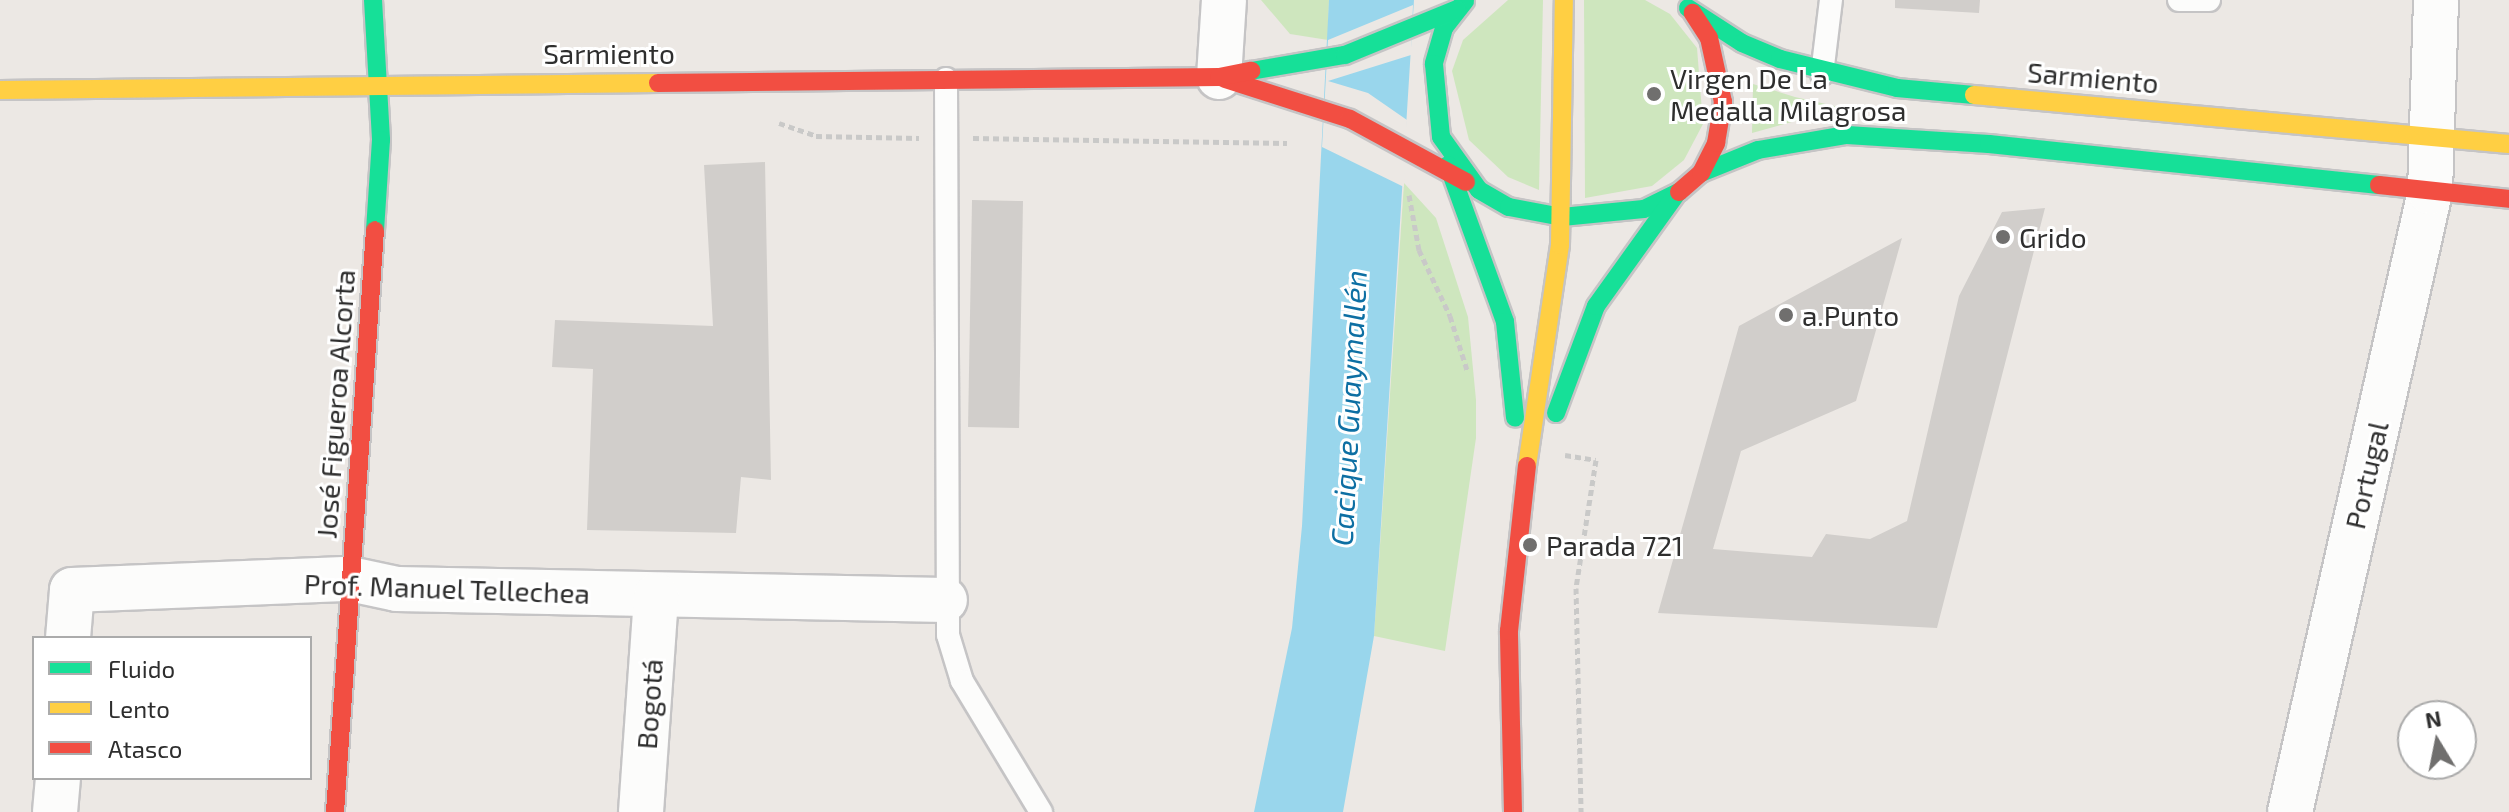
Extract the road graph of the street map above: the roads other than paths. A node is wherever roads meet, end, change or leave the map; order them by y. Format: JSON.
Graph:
{"nodes":[{"id":1,"x":373,"y":0,"type":"edge"},
{"id":2,"x":1224,"y":0,"type":"edge"},
{"id":3,"x":1564,"y":0,"type":"edge"},
{"id":4,"x":1831,"y":0,"type":"edge"},
{"id":5,"x":2179,"y":0,"type":"edge"},
{"id":6,"x":2209,"y":0,"type":"edge"},
{"id":7,"x":2436,"y":0,"type":"edge"},
{"id":8,"x":1462,"y":4,"type":"edge"},
{"id":9,"x":1684,"y":4,"type":"edge"},
{"id":10,"x":1822,"y":74,"type":"junction"},
{"id":11,"x":1219,"y":77,"type":"junction"},
{"id":12,"x":946,"y":79,"type":"junction"},
{"id":13,"x":379,"y":83,"type":"junction"},
{"id":14,"x":0,"y":90,"type":"edge"},
{"id":15,"x":1441,"y":137,"type":"junction"},
{"id":16,"x":2435,"y":137,"type":"junction"},
{"id":17,"x":2509,"y":144,"type":"edge"},
{"id":18,"x":1413,"y":152,"type":"junction"},
{"id":19,"x":1451,"y":173,"type":"junction"},
{"id":20,"x":1701,"y":173,"type":"junction"},
{"id":21,"x":1479,"y":190,"type":"junction"},
{"id":22,"x":2430,"y":192,"type":"junction"},
{"id":23,"x":1675,"y":196,"type":"junction"},
{"id":24,"x":2509,"y":199,"type":"edge"},
{"id":25,"x":1462,"y":206,"type":"junction"},
{"id":26,"x":1562,"y":217,"type":"junction"},
{"id":27,"x":1526,"y":470,"type":"junction"},
{"id":28,"x":350,"y":579,"type":"junction"},
{"id":29,"x":656,"y":596,"type":"junction"},
{"id":30,"x":945,"y":600,"type":"junction"},
{"id":31,"x":68,"y":636,"type":"edge"},
{"id":32,"x":58,"y":780,"type":"edge"},
{"id":33,"x":55,"y":812,"type":"edge"},
{"id":34,"x":335,"y":812,"type":"edge"},
{"id":35,"x":641,"y":812,"type":"edge"},
{"id":36,"x":1041,"y":812,"type":"edge"},
{"id":37,"x":1513,"y":812,"type":"edge"},
{"id":38,"x":2290,"y":812,"type":"edge"}],
"edges":[{"from":1,"to":13,"type":"main road","name":"José Figueroa Alcorta"},
{"from":2,"to":11,"type":"street"},
{"from":3,"to":26,"type":"main road"},
{"from":4,"to":10,"type":"lane"},
{"from":5,"to":6,"type":"lane"},
{"from":7,"to":16,"type":"street","name":"Portugal"},
{"from":8,"to":11,"type":"main road","name":"Sarmiento"},
{"from":8,"to":15,"type":"main road"},
{"from":9,"to":10,"type":"main road","name":"Sarmiento"},
{"from":9,"to":20,"type":"main road"},
{"from":10,"to":16,"type":"main road","name":"Sarmiento"},
{"from":11,"to":12,"type":"main road","name":"Sarmiento"},
{"from":11,"to":18,"type":"main road","name":"Sarmiento"},
{"from":12,"to":13,"type":"main road","name":"Sarmiento"},
{"from":12,"to":30,"type":"lane"},
{"from":13,"to":14,"type":"main road","name":"Sarmiento"},
{"from":13,"to":28,"type":"main road","name":"José Figueroa Alcorta"},
{"from":15,"to":19,"type":"main road"},
{"from":15,"to":21,"type":"main road"},
{"from":16,"to":17,"type":"main road","name":"Sarmiento"},
{"from":16,"to":22,"type":"street","name":"Portugal"},
{"from":18,"to":19,"type":"main road"},
{"from":18,"to":25,"type":"main road"},
{"from":19,"to":21,"type":"main road"},
{"from":19,"to":25,"type":"main road"},
{"from":20,"to":22,"type":"main road"},
{"from":20,"to":23,"type":"main road"},
{"from":21,"to":26,"type":"main road"},
{"from":22,"to":24,"type":"main road"},
{"from":22,"to":38,"type":"street","name":"Portugal"},
{"from":23,"to":26,"type":"main road"},
{"from":23,"to":27,"type":"main road"},
{"from":25,"to":27,"type":"main road"},
{"from":26,"to":27,"type":"main road"},
{"from":27,"to":37,"type":"main road"},
{"from":28,"to":29,"type":"street","name":"Prof. Manuel Tellechea"},
{"from":28,"to":31,"type":"street","name":"Prof. Manuel Tellechea"},
{"from":28,"to":34,"type":"main road","name":"José Figueroa Alcorta"},
{"from":29,"to":30,"type":"street","name":"Prof. Manuel Tellechea"},
{"from":29,"to":35,"type":"street","name":"Bogotá"},
{"from":30,"to":36,"type":"lane"},
{"from":32,"to":33,"type":"street"}]}
